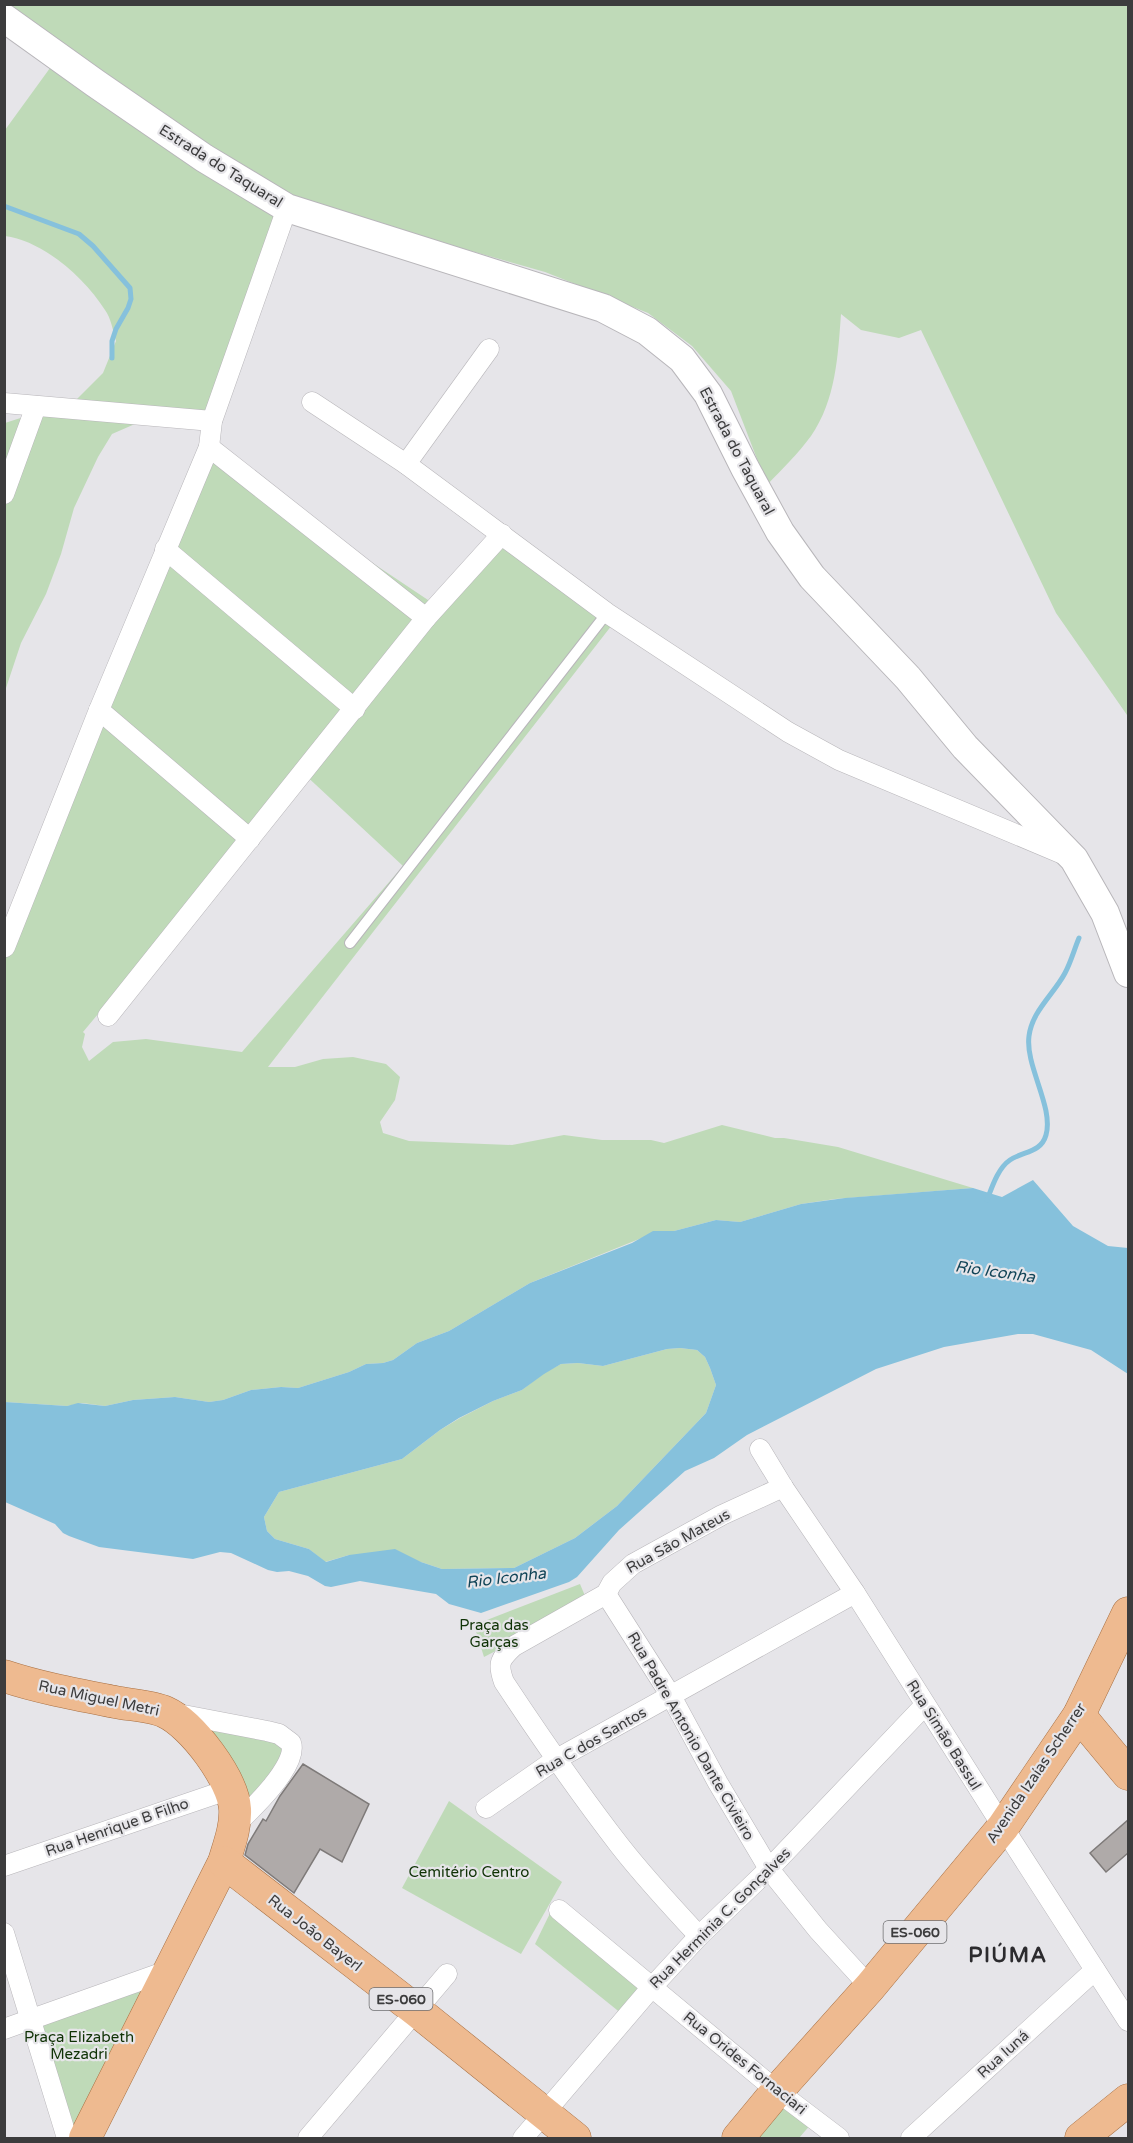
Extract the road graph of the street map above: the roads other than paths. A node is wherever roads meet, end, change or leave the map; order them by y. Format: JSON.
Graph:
{"nodes":[{"id":1,"x":4,"y":18,"type":"edge"},
{"id":2,"x":287,"y":208,"type":"junction"},
{"id":3,"x":489,"y":349,"type":"dead end"},
{"id":4,"x":312,"y":402,"type":"dead end"},
{"id":5,"x":4,"y":403,"type":"edge"},
{"id":6,"x":36,"y":406,"type":"junction"},
{"id":7,"x":212,"y":422,"type":"junction"},
{"id":8,"x":209,"y":447,"type":"junction"},
{"id":9,"x":406,"y":464,"type":"junction"},
{"id":10,"x":4,"y":494,"type":"edge"},
{"id":11,"x":502,"y":534,"type":"junction"},
{"id":12,"x":165,"y":549,"type":"junction"},
{"id":13,"x":607,"y":614,"type":"junction"},
{"id":14,"x":426,"y":618,"type":"junction"},
{"id":15,"x":355,"y":709,"type":"junction"},
{"id":16,"x":99,"y":710,"type":"junction"},
{"id":17,"x":250,"y":839,"type":"junction"},
{"id":18,"x":1074,"y":858,"type":"junction"},
{"id":19,"x":350,"y":943,"type":"dead end"},
{"id":20,"x":5,"y":947,"type":"edge"},
{"id":21,"x":1128,"y":973,"type":"edge"},
{"id":22,"x":108,"y":1016,"type":"dead end"},
{"id":23,"x":760,"y":1449,"type":"dead end"},
{"id":24,"x":783,"y":1487,"type":"junction"},
{"id":25,"x":855,"y":1593,"type":"junction"},
{"id":26,"x":606,"y":1594,"type":"junction"},
{"id":27,"x":1128,"y":1613,"type":"edge"},
{"id":28,"x":4,"y":1676,"type":"edge"},
{"id":29,"x":671,"y":1696,"type":"junction"},
{"id":30,"x":925,"y":1705,"type":"junction"},
{"id":31,"x":165,"y":1712,"type":"junction"},
{"id":32,"x":1079,"y":1715,"type":"junction"},
{"id":33,"x":555,"y":1760,"type":"junction"},
{"id":34,"x":1128,"y":1774,"type":"edge"},
{"id":35,"x":230,"y":1789,"type":"junction"},
{"id":36,"x":486,"y":1808,"type":"dead end"},
{"id":37,"x":234,"y":1826,"type":"junction"},
{"id":38,"x":1003,"y":1827,"type":"junction"},
{"id":39,"x":224,"y":1862,"type":"junction"},
{"id":40,"x":4,"y":1866,"type":"edge"},
{"id":41,"x":769,"y":1869,"type":"junction"},
{"id":42,"x":559,"y":1910,"type":"dead end"},
{"id":43,"x":4,"y":1934,"type":"edge"},
{"id":44,"x":699,"y":1936,"type":"junction"},
{"id":45,"x":170,"y":1970,"type":"junction"},
{"id":46,"x":1095,"y":1970,"type":"junction"},
{"id":47,"x":447,"y":1974,"type":"dead end"},
{"id":48,"x":652,"y":1987,"type":"junction"},
{"id":49,"x":870,"y":1987,"type":"junction"},
{"id":50,"x":417,"y":2011,"type":"junction"},
{"id":51,"x":30,"y":2020,"type":"junction"},
{"id":52,"x":1128,"y":2021,"type":"edge"},
{"id":53,"x":4,"y":2028,"type":"edge"},
{"id":54,"x":777,"y":2091,"type":"junction"},
{"id":55,"x":1128,"y":2100,"type":"edge"},
{"id":56,"x":544,"y":2113,"type":"junction"},
{"id":57,"x":67,"y":2139,"type":"edge"},
{"id":58,"x":85,"y":2139,"type":"edge"},
{"id":59,"x":308,"y":2139,"type":"edge"},
{"id":60,"x":523,"y":2139,"type":"edge"},
{"id":61,"x":575,"y":2139,"type":"edge"},
{"id":62,"x":738,"y":2139,"type":"edge"},
{"id":63,"x":839,"y":2139,"type":"edge"},
{"id":64,"x":911,"y":2139,"type":"edge"},
{"id":65,"x":1081,"y":2139,"type":"edge"}],
"edges":[{"from":1,"to":2,"type":"street","name":"Estrada do Taquaral"},
{"from":2,"to":7,"type":"street"},
{"from":2,"to":18,"type":"street","name":"Estrada do Taquaral"},
{"from":3,"to":9,"type":"street"},
{"from":4,"to":9,"type":"street"},
{"from":5,"to":6,"type":"street"},
{"from":6,"to":7,"type":"street"},
{"from":6,"to":10,"type":"street"},
{"from":7,"to":8,"type":"street"},
{"from":8,"to":12,"type":"street"},
{"from":8,"to":14,"type":"street"},
{"from":9,"to":11,"type":"street"},
{"from":11,"to":13,"type":"street"},
{"from":11,"to":14,"type":"street"},
{"from":12,"to":15,"type":"street"},
{"from":12,"to":16,"type":"street"},
{"from":13,"to":18,"type":"street"},
{"from":13,"to":19,"type":"lane"},
{"from":14,"to":15,"type":"street"},
{"from":15,"to":17,"type":"street"},
{"from":16,"to":17,"type":"street"},
{"from":16,"to":20,"type":"street"},
{"from":17,"to":22,"type":"street"},
{"from":18,"to":21,"type":"street","name":"Estrada do Taquaral"},
{"from":23,"to":24,"type":"street","name":"Rua Simão Bassul"},
{"from":24,"to":25,"type":"street","name":"Rua Simão Bassul"},
{"from":24,"to":26,"type":"street","name":"Rua São Mateus"},
{"from":25,"to":29,"type":"street","name":"Rua C dos Santos"},
{"from":25,"to":30,"type":"street","name":"Rua Simão Bassul"},
{"from":26,"to":29,"type":"street","name":"Rua Padre Antonio Dante Civieiro"},
{"from":26,"to":33,"type":"street","name":"Rua São Mateus"},
{"from":27,"to":32,"type":"main road","name":"Avenida Izaías Scherrer","number":"ES-060"},
{"from":28,"to":31,"type":"main road","name":"Rua Miguel Metri"},
{"from":29,"to":33,"type":"street","name":"Rua C dos Santos"},
{"from":29,"to":41,"type":"street","name":"Rua Padre Antonio Dante Civieiro"},
{"from":30,"to":38,"type":"street","name":"Rua Simão Bassul"},
{"from":30,"to":41,"type":"street","name":"Rua Herminia C. Gonçalves"},
{"from":31,"to":35,"type":"main road","name":"Rua Miguel Metri"},
{"from":31,"to":37,"type":"street"},
{"from":32,"to":34,"type":"main road"},
{"from":32,"to":38,"type":"main road","name":"Avenida Izaías Scherrer","number":"ES-060"},
{"from":33,"to":36,"type":"street","name":"Rua C dos Santos"},
{"from":33,"to":44,"type":"street"},
{"from":35,"to":37,"type":"main road","name":"Rua Miguel Metri"},
{"from":35,"to":40,"type":"street","name":"Rua Henrique B Filho"},
{"from":37,"to":39,"type":"main road","name":"Rua Miguel Metri"},
{"from":38,"to":46,"type":"street","name":"Rua Simão Bassul"},
{"from":38,"to":49,"type":"main road","name":"Avenida Izaías Scherrer","number":"ES-060"},
{"from":39,"to":45,"type":"main road","name":"Rua Miguel Metri"},
{"from":39,"to":50,"type":"main road","name":"Rua João Bayerl","number":"ES-060"},
{"from":41,"to":44,"type":"street","name":"Rua Herminia C. Gonçalves"},
{"from":41,"to":49,"type":"street","name":"Rua Padre Antonio Dante Civieiro"},
{"from":42,"to":48,"type":"street","name":"Rua Orides Fornaciari"},
{"from":43,"to":51,"type":"street"},
{"from":44,"to":48,"type":"street","name":"Rua Herminia C. Gonçalves"},
{"from":45,"to":51,"type":"street"},
{"from":45,"to":58,"type":"main road","name":"Rua Miguel Metri"},
{"from":46,"to":52,"type":"street","name":"Rua Simão Bassul"},
{"from":46,"to":64,"type":"street","name":"Rua Iuná"},
{"from":47,"to":50,"type":"street"},
{"from":48,"to":54,"type":"street","name":"Rua Orides Fornaciari"},
{"from":48,"to":56,"type":"street","name":"Rua Herminia C. Gonçalves"},
{"from":49,"to":54,"type":"main road","name":"Avenida Izaías Scherrer","number":"ES-060"},
{"from":50,"to":56,"type":"main road","name":"Rua João Bayerl","number":"ES-060"},
{"from":50,"to":59,"type":"street"},
{"from":51,"to":53,"type":"street"},
{"from":51,"to":57,"type":"street"},
{"from":54,"to":62,"type":"main road","name":"Avenida Izaías Scherrer","number":"ES-060"},
{"from":54,"to":63,"type":"street","name":"Rua Orides Fornaciari"},
{"from":55,"to":65,"type":"main road"},
{"from":56,"to":60,"type":"street","name":"Rua Herminia C. Gonçalves"},
{"from":56,"to":61,"type":"main road","name":"Rua João Bayerl","number":"ES-060"}]}
